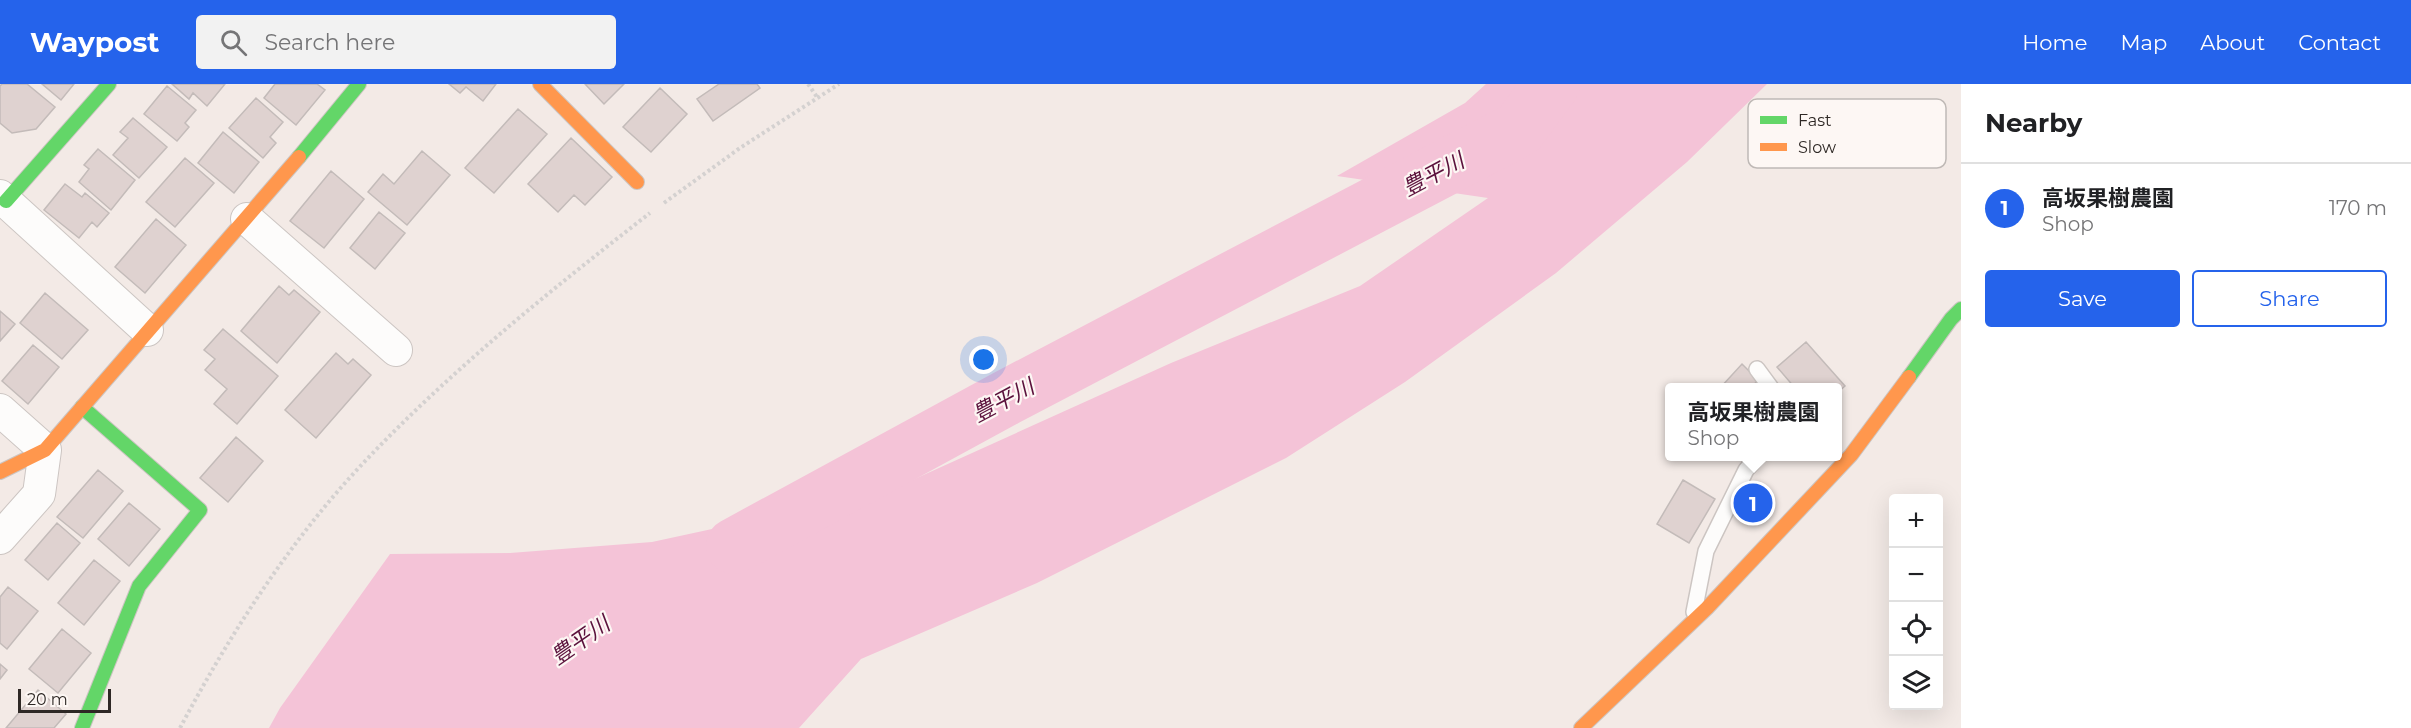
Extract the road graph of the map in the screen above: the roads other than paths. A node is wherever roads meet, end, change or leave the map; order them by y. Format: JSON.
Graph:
{"nodes":[{"id":1,"x":109,"y":84,"type":"edge"},
{"id":2,"x":540,"y":84,"type":"edge"},
{"id":3,"x":353,"y":86,"type":"edge"},
{"id":4,"x":637,"y":182,"type":"dead end"},
{"id":5,"x":3,"y":198,"type":"edge"},
{"id":6,"x":247,"y":219,"type":"junction"},
{"id":7,"x":1961,"y":309,"type":"edge"},
{"id":8,"x":147,"y":330,"type":"junction"},
{"id":9,"x":396,"y":350,"type":"dead end"},
{"id":10,"x":1757,"y":369,"type":"dead end"},
{"id":11,"x":1768,"y":383,"type":"edge"},
{"id":12,"x":82,"y":407,"type":"junction"},
{"id":13,"x":0,"y":410,"type":"edge"},
{"id":14,"x":45,"y":450,"type":"junction"},
{"id":15,"x":1754,"y":461,"type":"edge"},
{"id":16,"x":0,"y":472,"type":"edge"},
{"id":17,"x":0,"y":538,"type":"edge"},
{"id":18,"x":1693,"y":621,"type":"junction"},
{"id":19,"x":82,"y":728,"type":"edge"},
{"id":20,"x":1581,"y":728,"type":"edge"}],
"edges":[{"from":1,"to":5,"type":"street"},
{"from":2,"to":4,"type":"street"},
{"from":3,"to":6,"type":"street"},
{"from":5,"to":8,"type":"street"},
{"from":6,"to":8,"type":"street"},
{"from":6,"to":9,"type":"street"},
{"from":7,"to":18,"type":"street"},
{"from":8,"to":12,"type":"street"},
{"from":10,"to":11,"type":"lane"},
{"from":12,"to":14,"type":"street"},
{"from":12,"to":19,"type":"street"},
{"from":13,"to":14,"type":"street"},
{"from":14,"to":16,"type":"street"},
{"from":14,"to":17,"type":"street"},
{"from":15,"to":18,"type":"lane"},
{"from":18,"to":20,"type":"street"}]}
